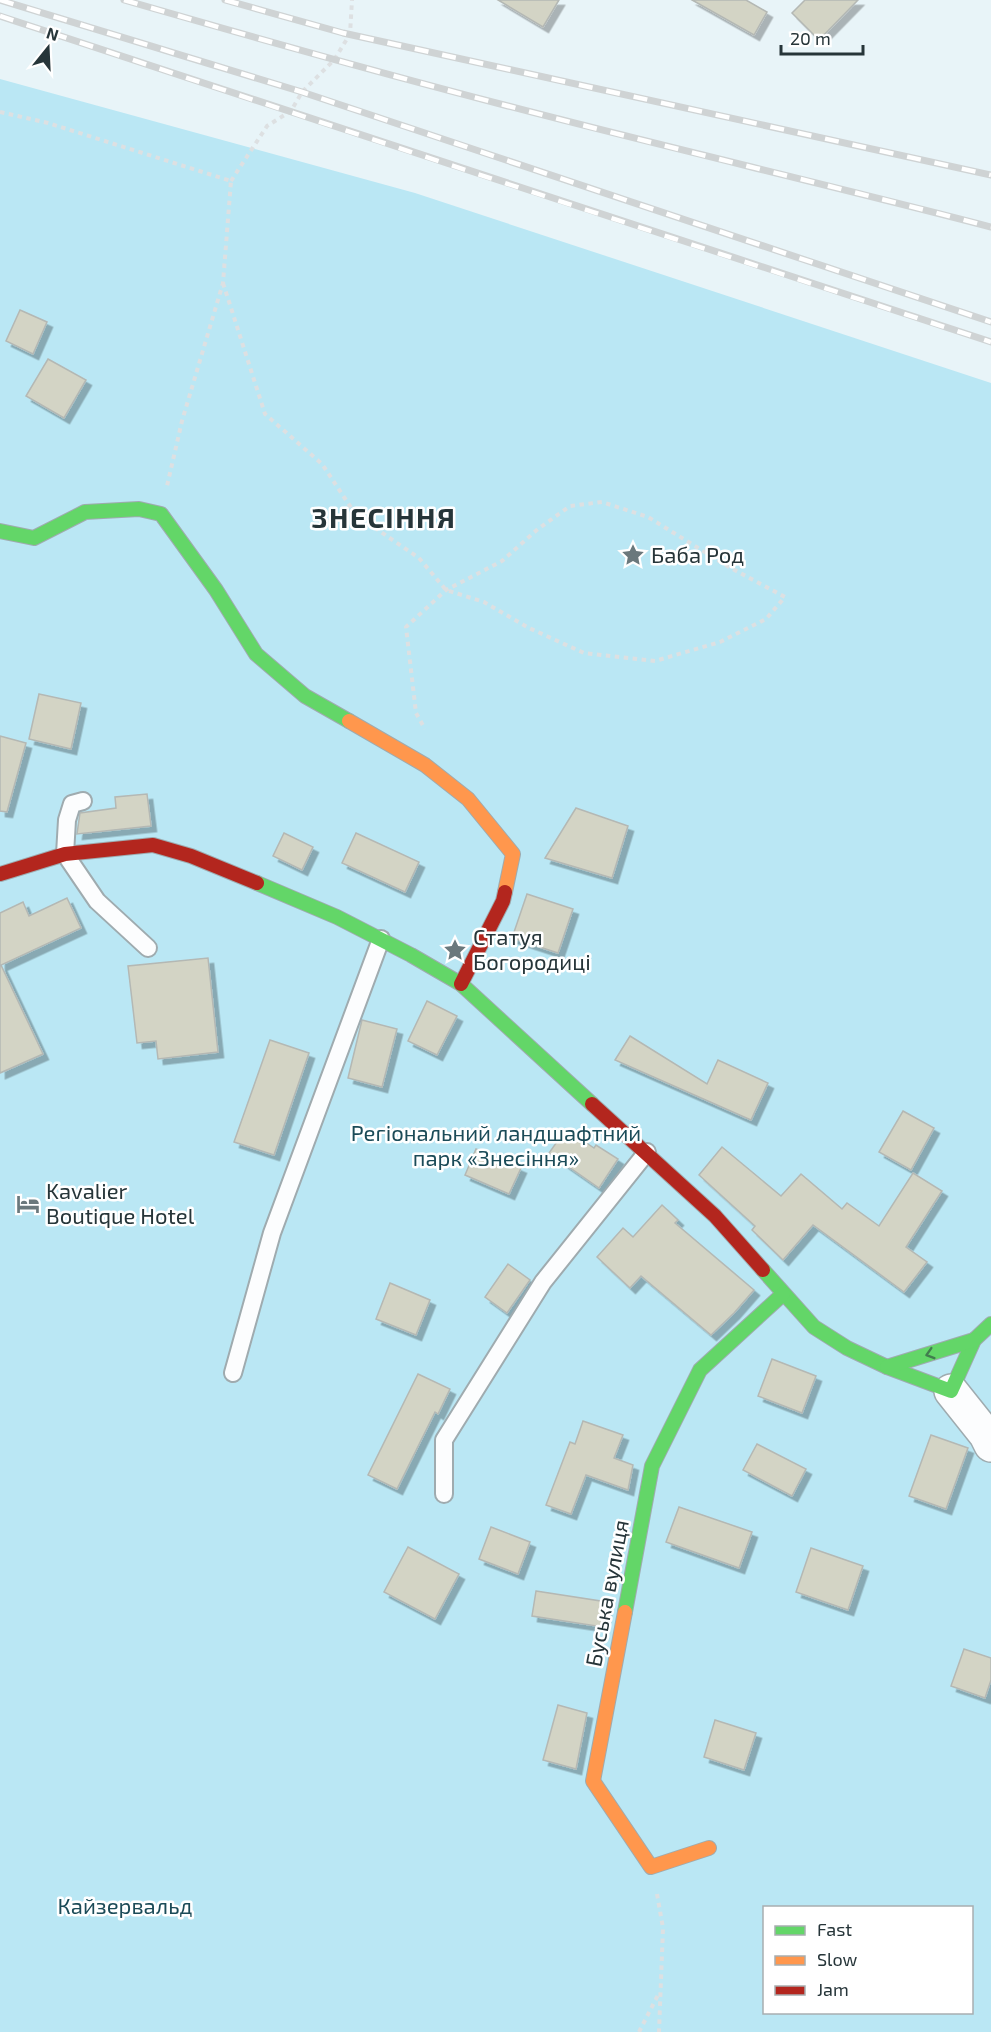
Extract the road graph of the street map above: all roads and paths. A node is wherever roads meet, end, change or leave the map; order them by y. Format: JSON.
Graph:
{"nodes":[{"id":1,"x":352,"y":0,"type":"edge"},
{"id":2,"x":0,"y":112,"type":"edge"},
{"id":3,"x":231,"y":181,"type":"junction"},
{"id":4,"x":223,"y":283,"type":"junction"},
{"id":5,"x":160,"y":514,"type":"junction"},
{"id":6,"x":0,"y":531,"type":"edge"},
{"id":7,"x":446,"y":590,"type":"junction"},
{"id":8,"x":427,"y":732,"type":"dead end"},
{"id":9,"x":83,"y":801,"type":"dead end"},
{"id":10,"x":66,"y":854,"type":"junction"},
{"id":11,"x":0,"y":874,"type":"edge"},
{"id":12,"x":381,"y":939,"type":"junction"},
{"id":13,"x":148,"y":948,"type":"dead end"},
{"id":14,"x":461,"y":984,"type":"junction"},
{"id":15,"x":647,"y":1152,"type":"junction"},
{"id":16,"x":783,"y":1294,"type":"junction"},
{"id":17,"x":991,"y":1324,"type":"edge"},
{"id":18,"x":974,"y":1340,"type":"junction"},
{"id":19,"x":887,"y":1367,"type":"junction"},
{"id":20,"x":233,"y":1374,"type":"dead end"},
{"id":21,"x":951,"y":1391,"type":"junction"},
{"id":22,"x":991,"y":1445,"type":"edge"},
{"id":23,"x":444,"y":1494,"type":"dead end"},
{"id":24,"x":709,"y":1848,"type":"dead end"},
{"id":25,"x":651,"y":1867,"type":"junction"},
{"id":26,"x":661,"y":1989,"type":"junction"},
{"id":27,"x":639,"y":2032,"type":"edge"},
{"id":28,"x":659,"y":2032,"type":"edge"}],
"edges":[{"from":1,"to":3,"type":"path"},
{"from":2,"to":3,"type":"path"},
{"from":3,"to":4,"type":"path"},
{"from":4,"to":5,"type":"path"},
{"from":4,"to":7,"type":"path"},
{"from":5,"to":6,"type":"street"},
{"from":5,"to":14,"type":"street"},
{"from":7,"to":7,"type":"path"},
{"from":7,"to":8,"type":"path"},
{"from":9,"to":10,"type":"lane"},
{"from":10,"to":11,"type":"street"},
{"from":10,"to":12,"type":"street"},
{"from":10,"to":13,"type":"lane"},
{"from":12,"to":14,"type":"street"},
{"from":12,"to":20,"type":"lane"},
{"from":14,"to":15,"type":"street"},
{"from":15,"to":16,"type":"street"},
{"from":15,"to":23,"type":"lane"},
{"from":16,"to":19,"type":"street"},
{"from":16,"to":25,"type":"street","name":"Буська вулиця"},
{"from":17,"to":18,"type":"street"},
{"from":18,"to":19,"type":"street","one_way":true},
{"from":18,"to":21,"type":"street"},
{"from":19,"to":21,"type":"street"},
{"from":21,"to":22,"type":"street"},
{"from":24,"to":25,"type":"street"},
{"from":25,"to":26,"type":"path"},
{"from":26,"to":27,"type":"path"},
{"from":26,"to":28,"type":"path"}]}
